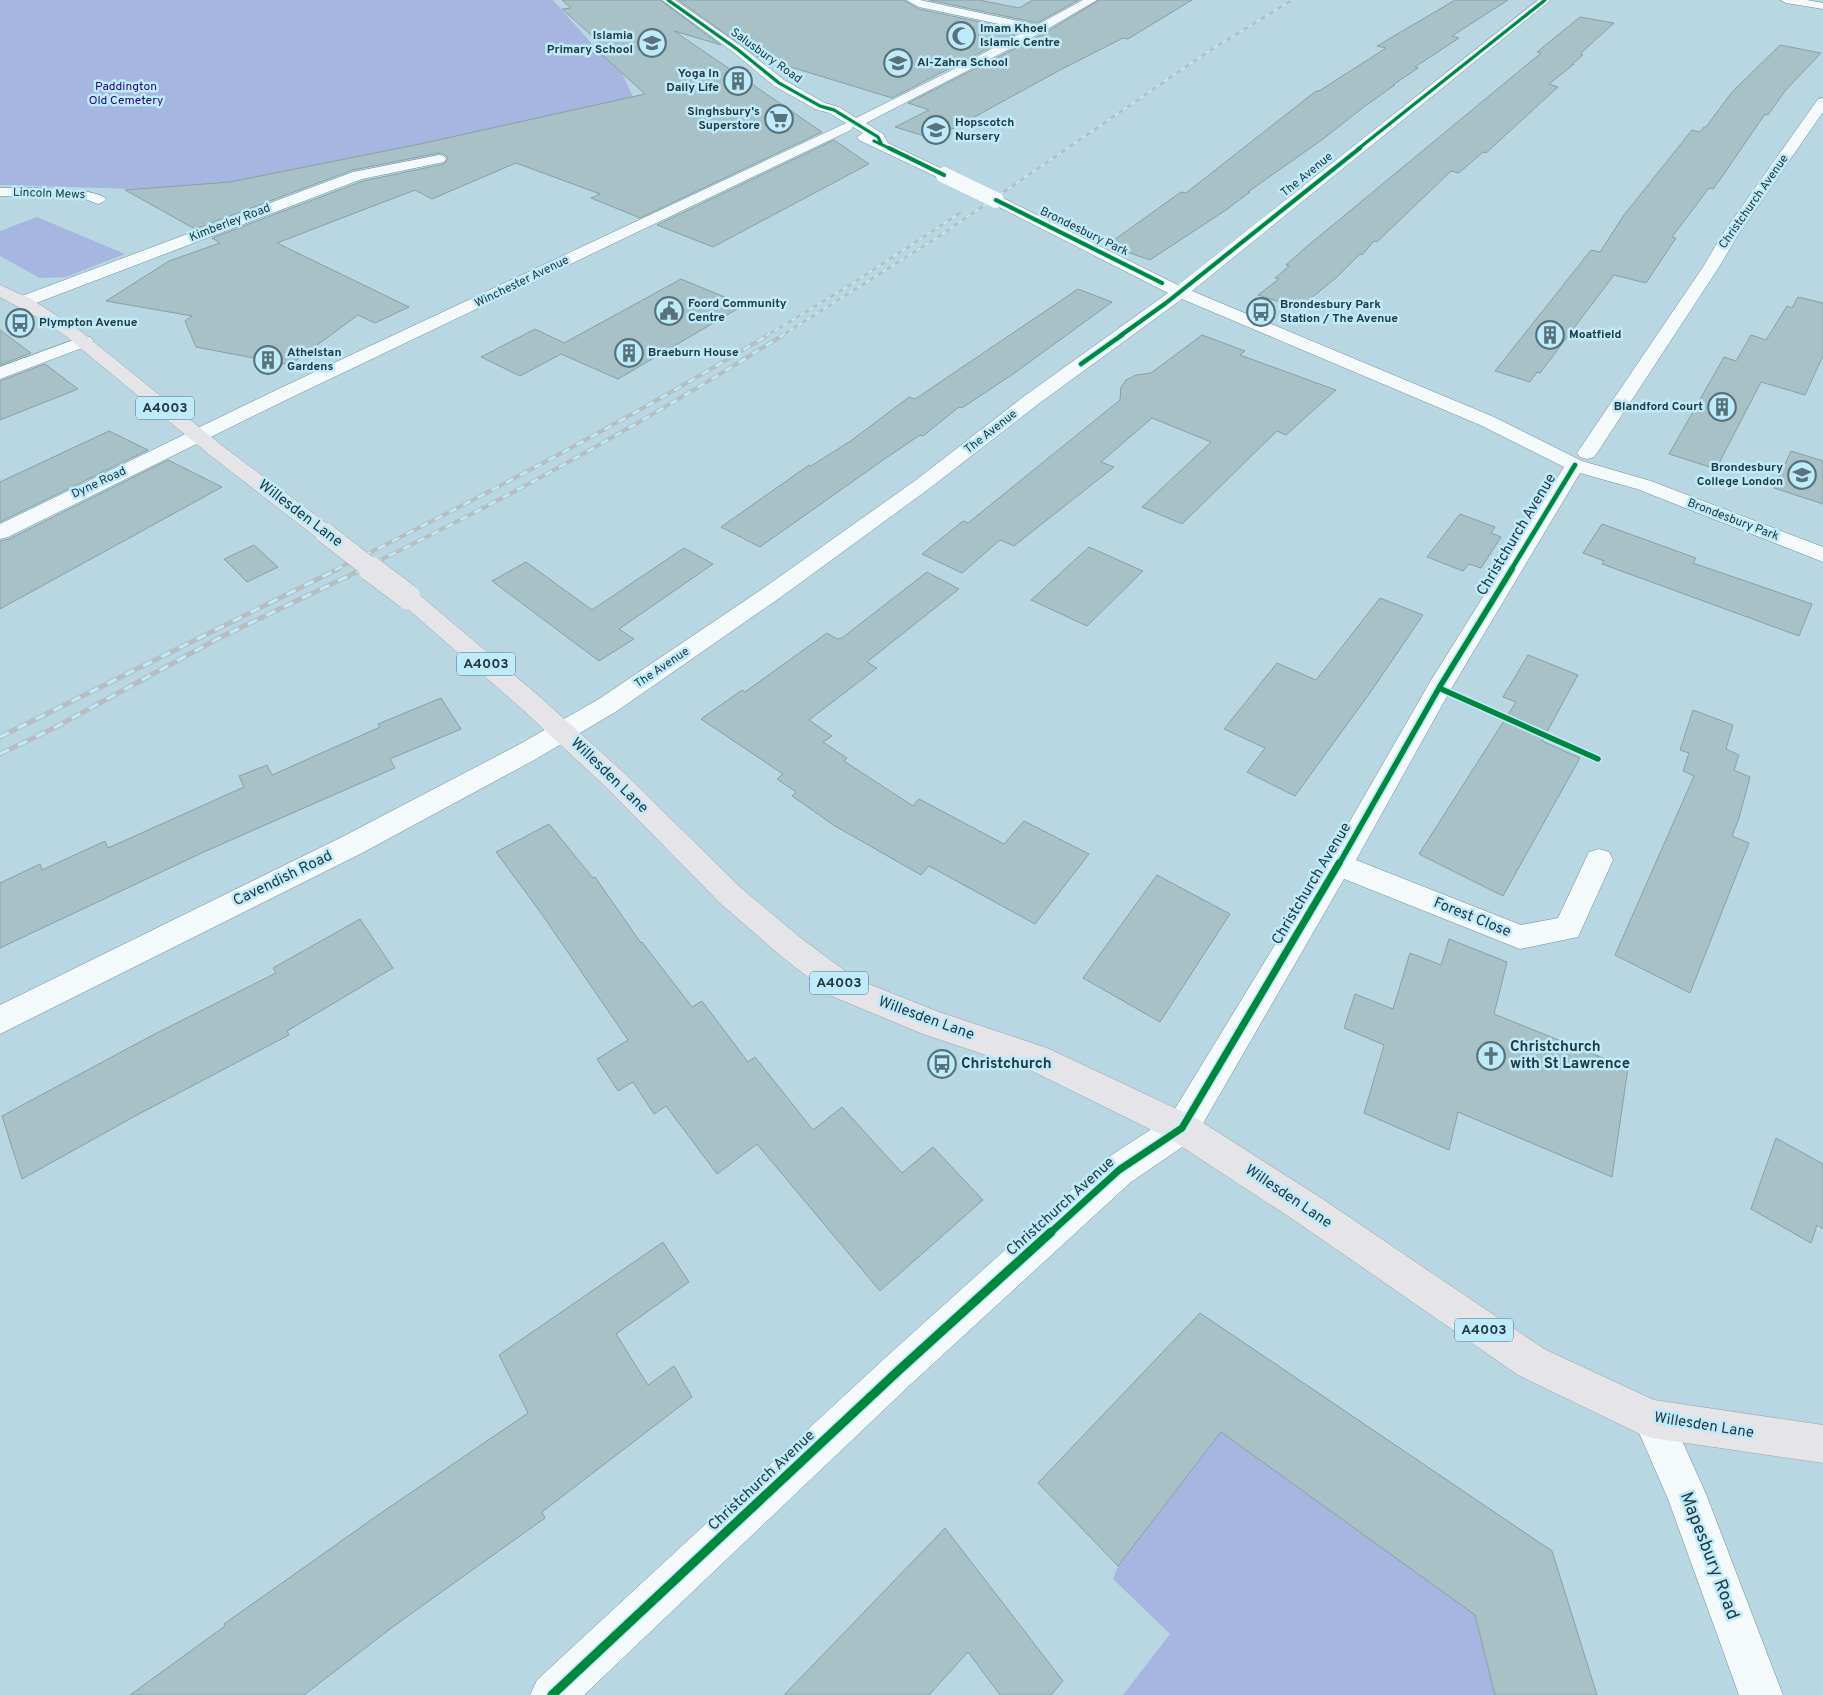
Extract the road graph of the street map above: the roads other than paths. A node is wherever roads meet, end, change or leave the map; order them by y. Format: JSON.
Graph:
{"nodes":[{"id":1,"x":668,"y":0,"type":"edge"},
{"id":2,"x":912,"y":0,"type":"edge"},
{"id":3,"x":965,"y":0,"type":"edge"},
{"id":4,"x":1091,"y":0,"type":"edge"},
{"id":5,"x":1545,"y":0,"type":"edge"},
{"id":6,"x":1786,"y":0,"type":"edge"},
{"id":7,"x":1823,"y":6,"type":"edge"},
{"id":8,"x":947,"y":10,"type":"junction"},
{"id":9,"x":1040,"y":29,"type":"junction"},
{"id":10,"x":1821,"y":107,"type":"edge"},
{"id":11,"x":851,"y":125,"type":"junction"},
{"id":12,"x":439,"y":159,"type":"dead end"},
{"id":13,"x":0,"y":192,"type":"edge"},
{"id":14,"x":98,"y":199,"type":"dead end"},
{"id":15,"x":0,"y":290,"type":"edge"},
{"id":16,"x":1180,"y":292,"type":"junction"},
{"id":17,"x":25,"y":302,"type":"junction"},
{"id":18,"x":84,"y":341,"type":"junction"},
{"id":19,"x":0,"y":373,"type":"edge"},
{"id":20,"x":198,"y":436,"type":"junction"},
{"id":21,"x":1581,"y":459,"type":"junction"},
{"id":22,"x":0,"y":532,"type":"edge"},
{"id":23,"x":1823,"y":555,"type":"edge"},
{"id":24,"x":563,"y":732,"type":"junction"},
{"id":25,"x":1599,"y":860,"type":"dead end"},
{"id":26,"x":1338,"y":865,"type":"junction"},
{"id":27,"x":0,"y":1020,"type":"edge"},
{"id":28,"x":1182,"y":1128,"type":"junction"},
{"id":29,"x":1652,"y":1419,"type":"junction"},
{"id":30,"x":1823,"y":1444,"type":"edge"},
{"id":31,"x":552,"y":1695,"type":"edge"},
{"id":32,"x":1761,"y":1695,"type":"edge"}],
"edges":[{"from":1,"to":11,"type":"street","name":"Salusbury Road"},
{"from":2,"to":8,"type":"street"},
{"from":3,"to":8,"type":"street"},
{"from":4,"to":9,"type":"street","name":"Winchester Avenue"},
{"from":5,"to":16,"type":"street","name":"The Avenue"},
{"from":6,"to":7,"type":"street"},
{"from":8,"to":9,"type":"street"},
{"from":9,"to":11,"type":"street","name":"Winchester Avenue"},
{"from":10,"to":21,"type":"street","name":"Christchurch Avenue"},
{"from":11,"to":16,"type":"street","name":"Brondesbury Park","bridge":true},
{"from":11,"to":20,"type":"street","name":"Winchester Avenue"},
{"from":12,"to":17,"type":"street","name":"Kimberley Road"},
{"from":13,"to":14,"type":"street","name":"Lincoln Mews"},
{"from":15,"to":17,"type":"main road","name":"Willesden Lane","number":"A4003"},
{"from":16,"to":21,"type":"street","name":"Brondesbury Park"},
{"from":16,"to":24,"type":"street","name":"The Avenue"},
{"from":17,"to":18,"type":"main road","name":"Willesden Lane","number":"A4003"},
{"from":18,"to":19,"type":"street"},
{"from":18,"to":20,"type":"main road","name":"Willesden Lane","number":"A4003"},
{"from":20,"to":22,"type":"street","name":"Dyne Road"},
{"from":20,"to":24,"type":"main road","name":"Willesden Lane","number":"A4003","bridge":true},
{"from":21,"to":23,"type":"street","name":"Brondesbury Park"},
{"from":21,"to":26,"type":"street","name":"Christchurch Avenue"},
{"from":24,"to":27,"type":"street","name":"Cavendish Road"},
{"from":24,"to":28,"type":"main road","name":"Willesden Lane","number":"A4003"},
{"from":25,"to":26,"type":"street","name":"Forest Close"},
{"from":26,"to":28,"type":"street","name":"Christchurch Avenue"},
{"from":28,"to":29,"type":"main road","name":"Willesden Lane","number":"A4003"},
{"from":28,"to":31,"type":"street","name":"Christchurch Avenue"},
{"from":29,"to":30,"type":"main road","name":"Willesden Lane","number":"A4003"},
{"from":29,"to":32,"type":"street","name":"Mapesbury Road"}]}
